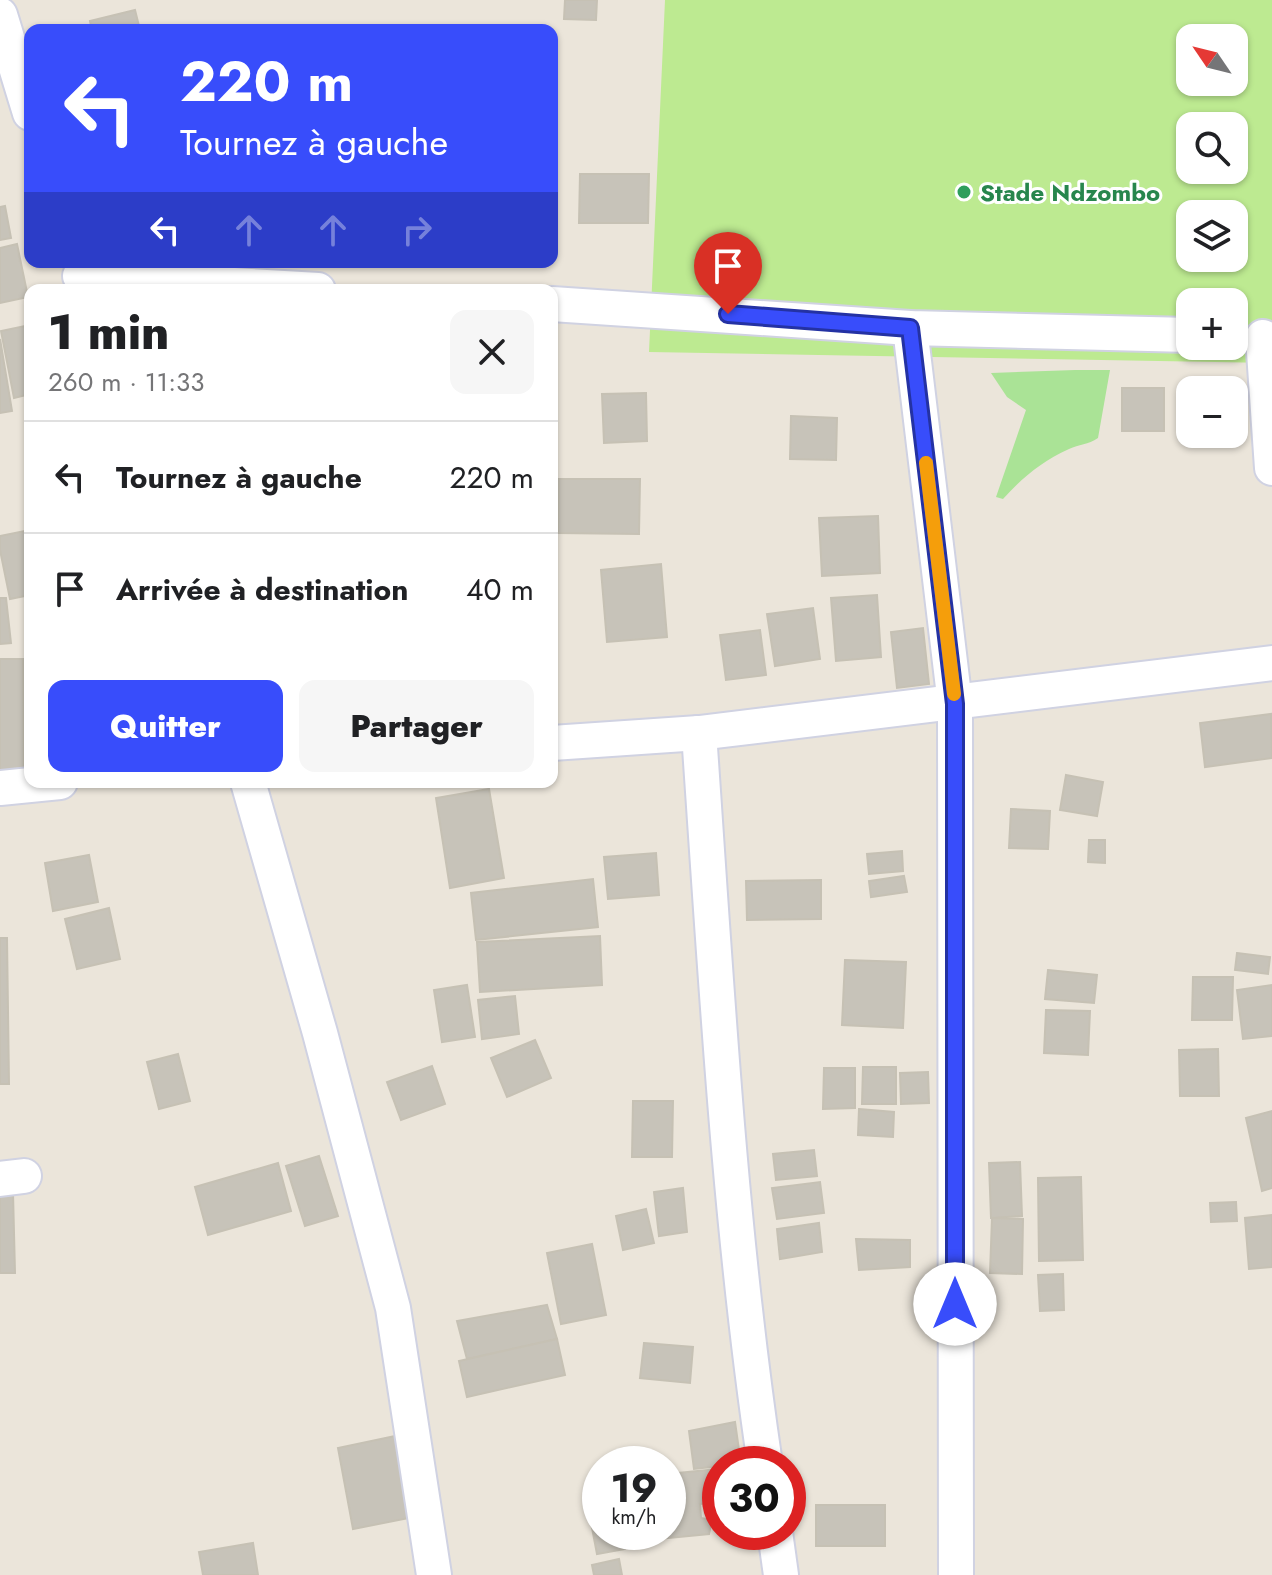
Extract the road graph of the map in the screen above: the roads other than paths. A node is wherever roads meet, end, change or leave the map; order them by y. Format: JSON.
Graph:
{"nodes":[{"id":1,"x":0,"y":15,"type":"edge"},
{"id":2,"x":24,"y":95,"type":"edge"},
{"id":3,"x":24,"y":115,"type":"edge"},
{"id":4,"x":0,"y":117,"type":"edge"},
{"id":5,"x":80,"y":276,"type":"edge"},
{"id":6,"x":216,"y":284,"type":"edge"},
{"id":7,"x":558,"y":304,"type":"edge"},
{"id":8,"x":910,"y":328,"type":"junction"},
{"id":9,"x":1176,"y":335,"type":"edge"},
{"id":10,"x":1256,"y":337,"type":"edge"},
{"id":11,"x":1272,"y":468,"type":"edge"},
{"id":12,"x":1272,"y":663,"type":"edge"},
{"id":13,"x":955,"y":704,"type":"junction"},
{"id":14,"x":699,"y":733,"type":"junction"},
{"id":15,"x":558,"y":743,"type":"edge"},
{"id":16,"x":24,"y":786,"type":"edge"},
{"id":17,"x":0,"y":788,"type":"edge"},
{"id":18,"x":250,"y":788,"type":"edge"},
{"id":19,"x":763,"y":1446,"type":"edge"},
{"id":20,"x":778,"y":1550,"type":"edge"},
{"id":21,"x":434,"y":1575,"type":"edge"},
{"id":22,"x":781,"y":1575,"type":"edge"},
{"id":23,"x":956,"y":1575,"type":"edge"}],
"edges":[{"from":1,"to":2,"type":"street"},
{"from":3,"to":4,"type":"street"},
{"from":5,"to":6,"type":"street"},
{"from":7,"to":8,"type":"street"},
{"from":8,"to":9,"type":"street"},
{"from":8,"to":13,"type":"street"},
{"from":10,"to":11,"type":"street"},
{"from":12,"to":13,"type":"street"},
{"from":13,"to":14,"type":"street"},
{"from":13,"to":23,"type":"street"},
{"from":14,"to":15,"type":"street"},
{"from":14,"to":19,"type":"street"},
{"from":16,"to":17,"type":"street"},
{"from":18,"to":21,"type":"street"},
{"from":20,"to":22,"type":"street"}]}
